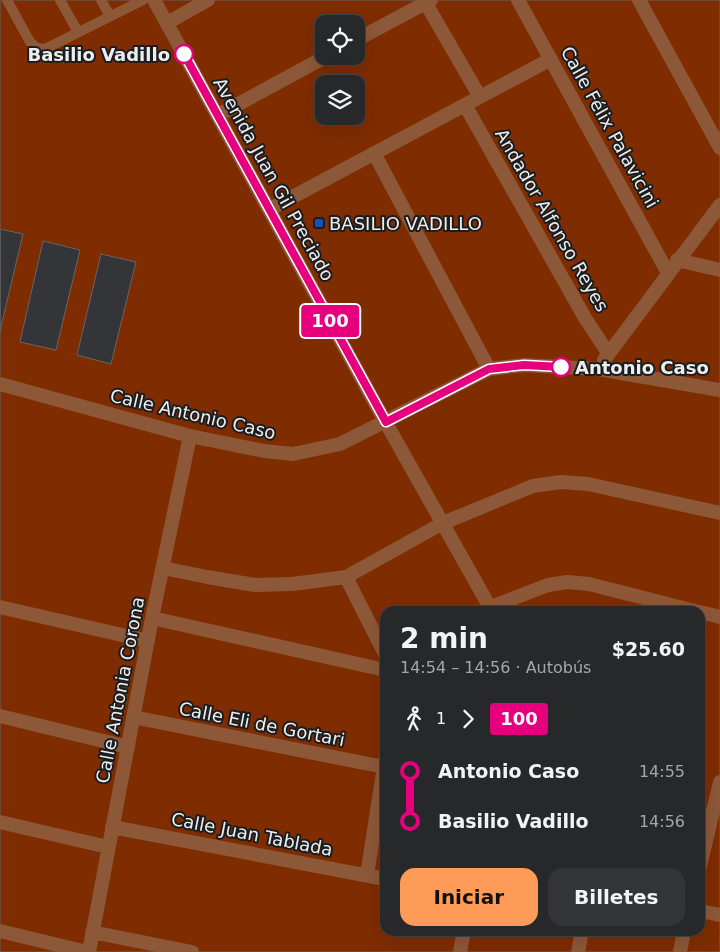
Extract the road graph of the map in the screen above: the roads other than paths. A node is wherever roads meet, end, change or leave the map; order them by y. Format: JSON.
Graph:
{"nodes":[{"id":1,"x":7,"y":0,"type":"edge"},
{"id":2,"x":60,"y":0,"type":"edge"},
{"id":3,"x":101,"y":0,"type":"edge"},
{"id":4,"x":143,"y":0,"type":"edge"},
{"id":5,"x":154,"y":0,"type":"edge"},
{"id":6,"x":208,"y":0,"type":"edge"},
{"id":7,"x":518,"y":0,"type":"edge"},
{"id":8,"x":639,"y":0,"type":"edge"},
{"id":9,"x":427,"y":1,"type":"edge"},
{"id":10,"x":110,"y":16,"type":"junction"},
{"id":11,"x":167,"y":23,"type":"junction"},
{"id":12,"x":78,"y":32,"type":"junction"},
{"id":13,"x":365,"y":35,"type":"edge"},
{"id":14,"x":550,"y":59,"type":"junction"},
{"id":15,"x":315,"y":62,"type":"edge"},
{"id":16,"x":480,"y":97,"type":"junction"},
{"id":17,"x":465,"y":105,"type":"junction"},
{"id":18,"x":218,"y":115,"type":"junction"},
{"id":19,"x":720,"y":148,"type":"edge"},
{"id":20,"x":374,"y":153,"type":"junction"},
{"id":21,"x":720,"y":205,"type":"edge"},
{"id":22,"x":270,"y":209,"type":"junction"},
{"id":23,"x":677,"y":260,"type":"junction"},
{"id":24,"x":720,"y":270,"type":"edge"},
{"id":25,"x":668,"y":273,"type":"junction"},
{"id":26,"x":608,"y":353,"type":"junction"},
{"id":27,"x":489,"y":369,"type":"junction"},
{"id":28,"x":598,"y":369,"type":"junction"},
{"id":29,"x":0,"y":384,"type":"edge"},
{"id":30,"x":720,"y":390,"type":"edge"},
{"id":31,"x":386,"y":422,"type":"junction"},
{"id":32,"x":190,"y":436,"type":"junction"},
{"id":33,"x":720,"y":513,"type":"edge"},
{"id":34,"x":443,"y":523,"type":"junction"},
{"id":35,"x":163,"y":568,"type":"junction"},
{"id":36,"x":346,"y":576,"type":"junction"},
{"id":37,"x":489,"y":606,"type":"edge"},
{"id":38,"x":498,"y":606,"type":"edge"},
{"id":39,"x":651,"y":606,"type":"edge"},
{"id":40,"x":0,"y":607,"type":"edge"},
{"id":41,"x":705,"y":613,"type":"edge"},
{"id":42,"x":720,"y":617,"type":"edge"},
{"id":43,"x":152,"y":618,"type":"junction"},
{"id":44,"x":148,"y":641,"type":"junction"},
{"id":45,"x":380,"y":644,"type":"edge"},
{"id":46,"x":380,"y":669,"type":"edge"},
{"id":47,"x":0,"y":716,"type":"edge"},
{"id":48,"x":133,"y":717,"type":"junction"},
{"id":49,"x":128,"y":747,"type":"junction"},
{"id":50,"x":380,"y":762,"type":"edge"},
{"id":51,"x":720,"y":782,"type":"edge"},
{"id":52,"x":380,"y":794,"type":"edge"},
{"id":53,"x":0,"y":822,"type":"edge"},
{"id":54,"x":112,"y":827,"type":"junction"},
{"id":55,"x":705,"y":845,"type":"edge"},
{"id":56,"x":108,"y":847,"type":"junction"},
{"id":57,"x":367,"y":875,"type":"junction"},
{"id":58,"x":380,"y":878,"type":"edge"},
{"id":59,"x":705,"y":912,"type":"edge"},
{"id":60,"x":720,"y":915,"type":"edge"},
{"id":61,"x":0,"y":931,"type":"edge"},
{"id":62,"x":92,"y":932,"type":"junction"},
{"id":63,"x":463,"y":936,"type":"edge"},
{"id":64,"x":581,"y":936,"type":"edge"},
{"id":65,"x":683,"y":936,"type":"edge"},
{"id":66,"x":88,"y":952,"type":"edge"},
{"id":67,"x":192,"y":952,"type":"edge"},
{"id":68,"x":460,"y":952,"type":"edge"},
{"id":69,"x":578,"y":952,"type":"edge"},
{"id":70,"x":680,"y":952,"type":"edge"}],
"edges":[{"from":1,"to":12,"type":"lane"},
{"from":2,"to":12,"type":"lane"},
{"from":3,"to":10,"type":"lane"},
{"from":4,"to":10,"type":"lane"},
{"from":5,"to":11,"type":"street","name":"Avenida Juan Gil Preciado"},
{"from":6,"to":11,"type":"street"},
{"from":7,"to":14,"type":"street","name":"Calle Félix Palavicini"},
{"from":8,"to":19,"type":"street"},
{"from":9,"to":13,"type":"street"},
{"from":9,"to":16,"type":"street"},
{"from":10,"to":12,"type":"lane"},
{"from":11,"to":18,"type":"street","name":"Avenida Juan Gil Preciado"},
{"from":14,"to":16,"type":"street"},
{"from":14,"to":25,"type":"street","name":"Calle Félix Palavicini"},
{"from":15,"to":18,"type":"street"},
{"from":16,"to":17,"type":"street"},
{"from":17,"to":20,"type":"street"},
{"from":17,"to":26,"type":"street","name":"Andador Alfonso Reyes"},
{"from":18,"to":22,"type":"street","name":"Avenida Juan Gil Preciado"},
{"from":20,"to":22,"type":"street"},
{"from":20,"to":27,"type":"street"},
{"from":21,"to":23,"type":"street"},
{"from":22,"to":31,"type":"street","name":"Avenida Juan Gil Preciado"},
{"from":23,"to":24,"type":"street"},
{"from":23,"to":25,"type":"street"},
{"from":25,"to":26,"type":"street"},
{"from":26,"to":28,"type":"street"},
{"from":27,"to":28,"type":"street","name":"Calle Antonio Caso"},
{"from":27,"to":31,"type":"street","name":"Calle Antonio Caso"},
{"from":28,"to":30,"type":"street","name":"Calle Antonio Caso"},
{"from":29,"to":32,"type":"street","name":"Calle Antonio Caso"},
{"from":31,"to":32,"type":"street","name":"Calle Antonio Caso"},
{"from":31,"to":34,"type":"street","name":"Avenida Juan Gil Preciado"},
{"from":32,"to":35,"type":"street","name":"Calle Antonia Corona"},
{"from":33,"to":34,"type":"street"},
{"from":34,"to":36,"type":"street"},
{"from":34,"to":37,"type":"street","name":"Avenida Juan Gil Preciado"},
{"from":35,"to":36,"type":"street"},
{"from":35,"to":43,"type":"street","name":"Calle Antonia Corona"},
{"from":36,"to":45,"type":"street"},
{"from":38,"to":39,"type":"street"},
{"from":40,"to":44,"type":"street"},
{"from":41,"to":42,"type":"street"},
{"from":43,"to":44,"type":"street","name":"Calle Antonia Corona"},
{"from":43,"to":46,"type":"street"},
{"from":44,"to":48,"type":"street","name":"Calle Antonia Corona"},
{"from":47,"to":49,"type":"street"},
{"from":48,"to":49,"type":"street","name":"Calle Antonia Corona"},
{"from":48,"to":50,"type":"street","name":"Calle Eli de Gortari"},
{"from":49,"to":54,"type":"street","name":"Calle Antonia Corona"},
{"from":51,"to":55,"type":"street"},
{"from":52,"to":57,"type":"street"},
{"from":53,"to":56,"type":"street"},
{"from":54,"to":56,"type":"street","name":"Calle Antonia Corona"},
{"from":54,"to":57,"type":"street","name":"Calle Juan Tablada"},
{"from":56,"to":62,"type":"street","name":"Calle Antonia Corona"},
{"from":57,"to":58,"type":"street","name":"Calle Juan Tablada"},
{"from":59,"to":60,"type":"street"},
{"from":61,"to":66,"type":"street"},
{"from":62,"to":66,"type":"street","name":"Calle Antonia Corona"},
{"from":62,"to":67,"type":"street"},
{"from":63,"to":68,"type":"street"},
{"from":64,"to":69,"type":"street"},
{"from":65,"to":70,"type":"street"}]}
